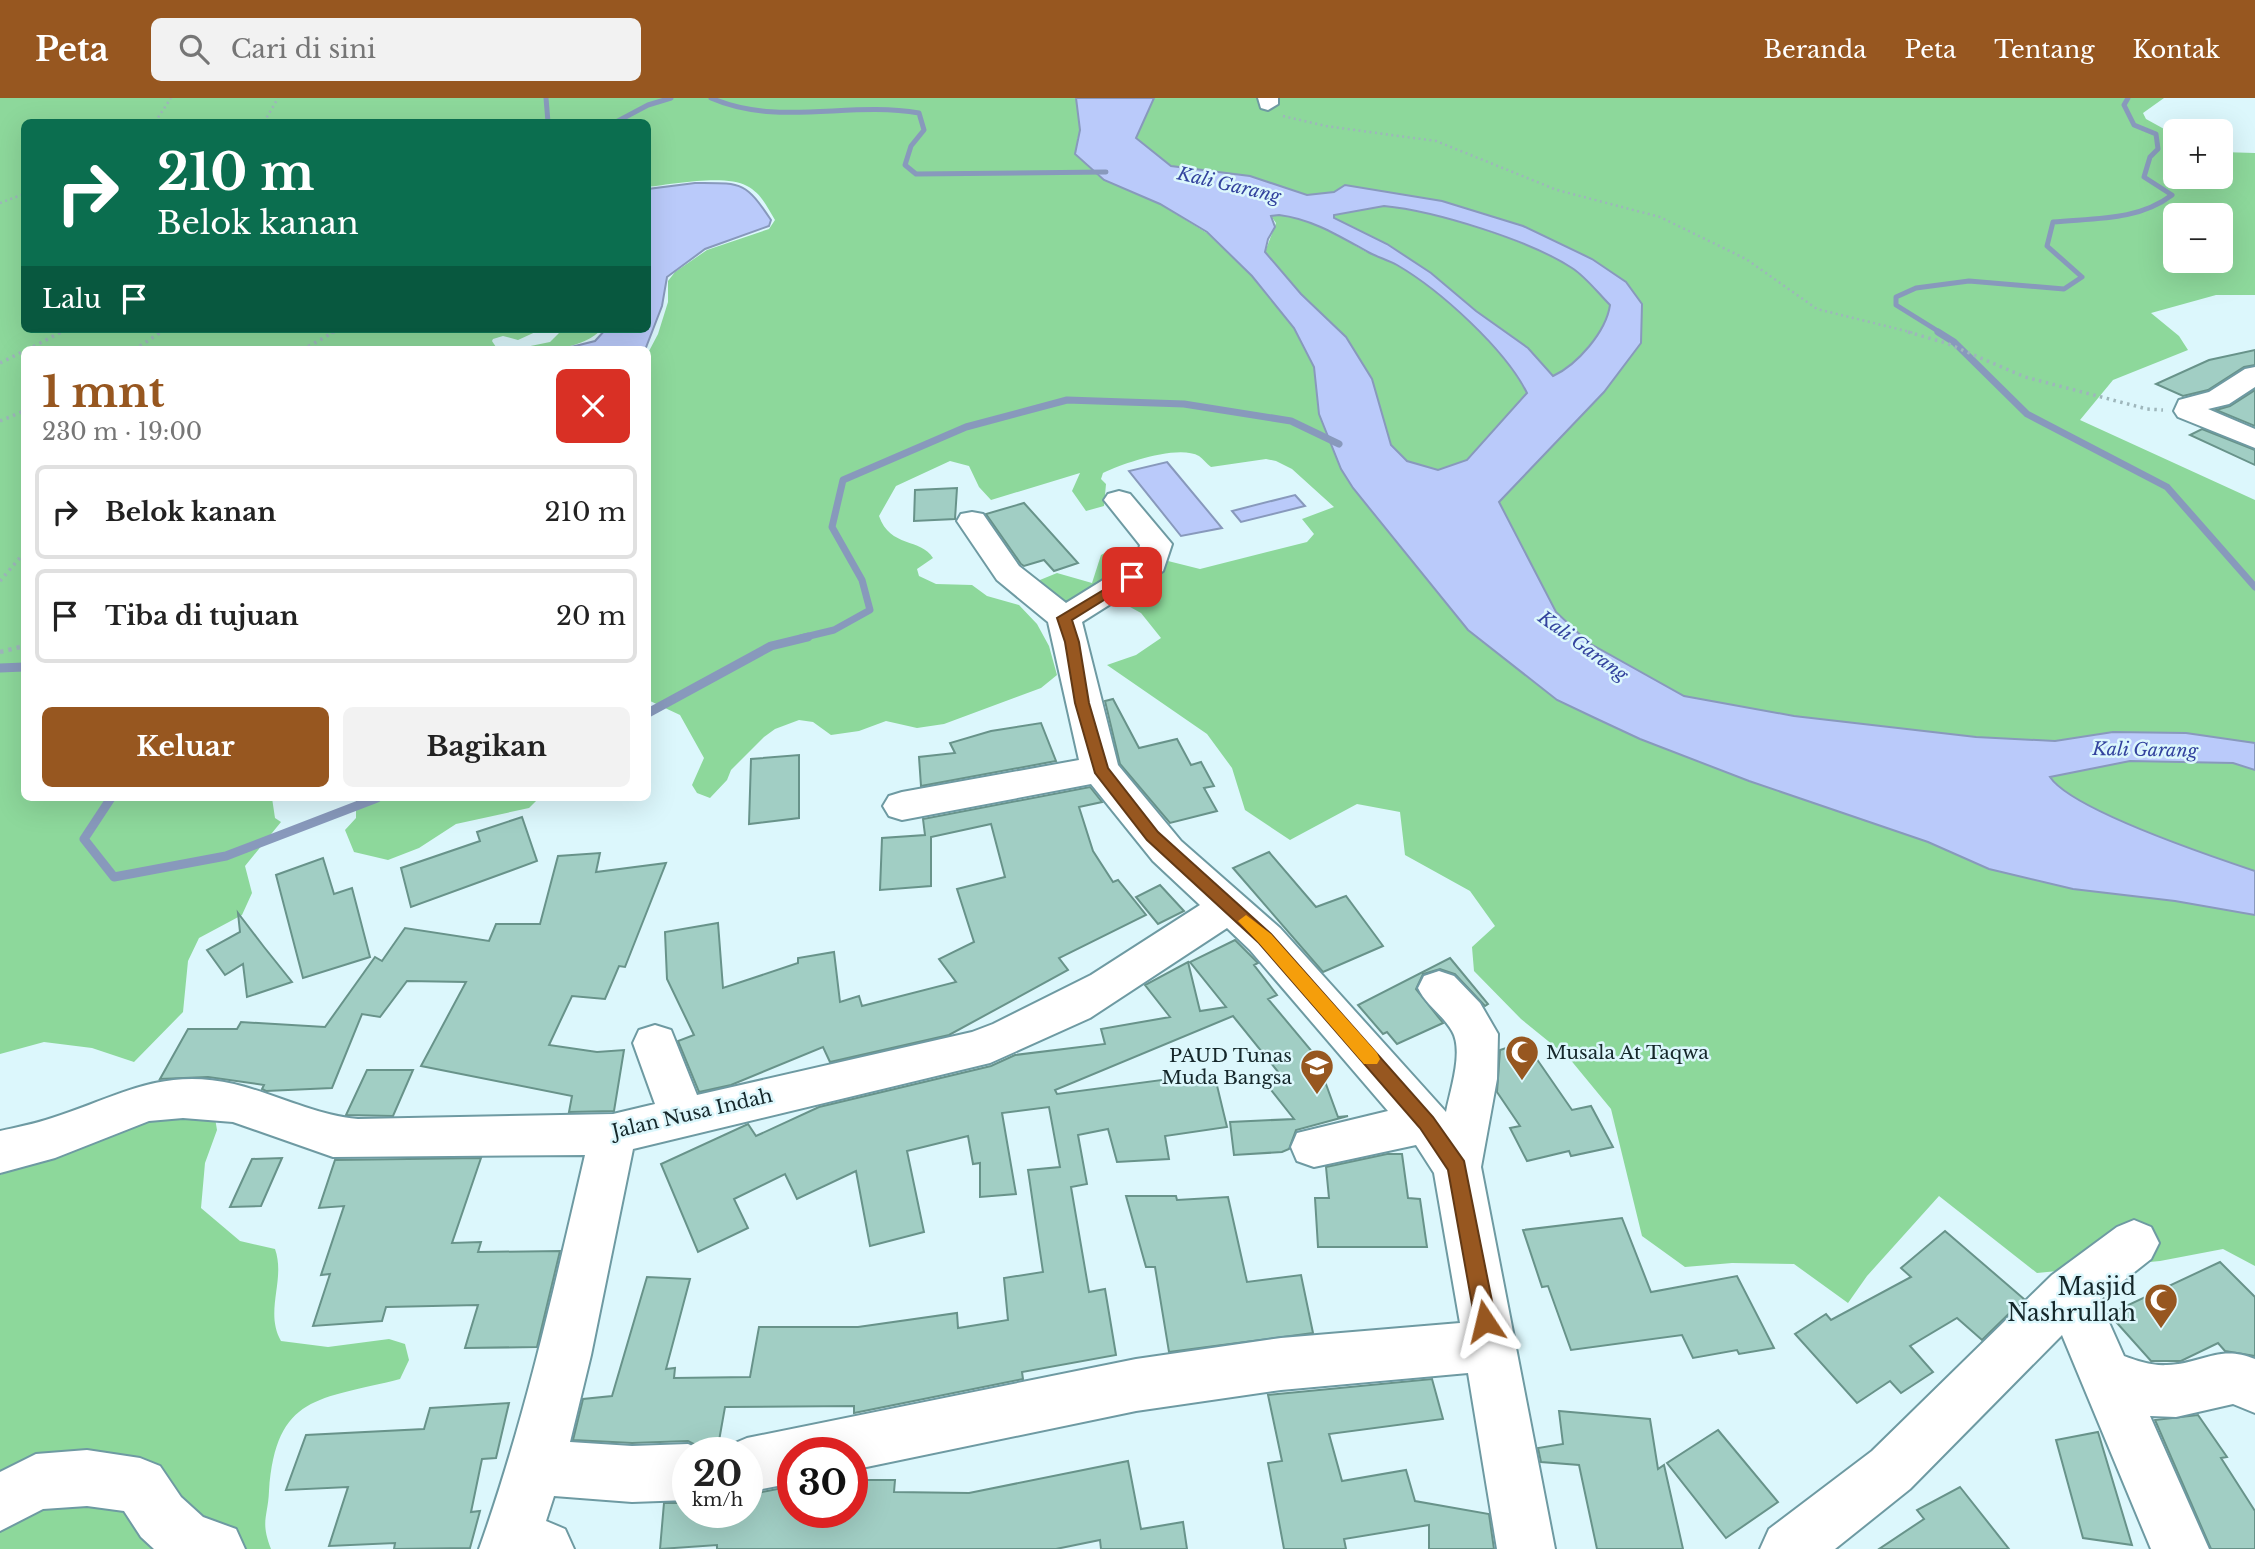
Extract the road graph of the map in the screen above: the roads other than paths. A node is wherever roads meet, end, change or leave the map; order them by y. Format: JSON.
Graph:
{"nodes":[{"id":1,"x":2255,"y":375,"type":"edge"},
{"id":2,"x":2255,"y":439,"type":"edge"},
{"id":3,"x":1118,"y":500,"type":"dead end"},
{"id":4,"x":972,"y":521,"type":"dead end"},
{"id":5,"x":1064,"y":618,"type":"junction"},
{"id":6,"x":1100,"y":769,"type":"junction"},
{"id":7,"x":902,"y":806,"type":"dead end"},
{"id":8,"x":1229,"y":906,"type":"junction"},
{"id":9,"x":1439,"y":988,"type":"dead end"},
{"id":10,"x":655,"y":1043,"type":"dead end"},
{"id":11,"x":683,"y":1116,"type":"junction"},
{"id":12,"x":1427,"y":1123,"type":"junction"},
{"id":13,"x":614,"y":1134,"type":"junction"},
{"id":14,"x":1314,"y":1147,"type":"dead end"},
{"id":15,"x":0,"y":1152,"type":"edge"},
{"id":16,"x":1457,"y":1167,"type":"junction"},
{"id":17,"x":2134,"y":1243,"type":"dead end"},
{"id":18,"x":2070,"y":1292,"type":"junction"},
{"id":19,"x":1490,"y":1346,"type":"junction"},
{"id":20,"x":2106,"y":1375,"type":"junction"},
{"id":21,"x":2255,"y":1387,"type":"edge"},
{"id":22,"x":868,"y":1440,"type":"edge"},
{"id":23,"x":536,"y":1467,"type":"junction"},
{"id":24,"x":672,"y":1473,"type":"edge"},
{"id":25,"x":0,"y":1503,"type":"edge"},
{"id":26,"x":522,"y":1546,"type":"edge"},
{"id":27,"x":216,"y":1549,"type":"edge"},
{"id":28,"x":1526,"y":1549,"type":"edge"},
{"id":29,"x":1790,"y":1549,"type":"edge"},
{"id":30,"x":2180,"y":1549,"type":"edge"}],
"edges":[{"from":1,"to":2,"type":"street"},
{"from":3,"to":5,"type":"street"},
{"from":4,"to":5,"type":"street"},
{"from":5,"to":6,"type":"street"},
{"from":6,"to":7,"type":"street"},
{"from":6,"to":8,"type":"street"},
{"from":8,"to":11,"type":"street","name":"Jalan Nusa Indah"},
{"from":8,"to":12,"type":"street"},
{"from":9,"to":16,"type":"street"},
{"from":10,"to":11,"type":"street"},
{"from":11,"to":13,"type":"street","name":"Jalan Nusa Indah"},
{"from":12,"to":14,"type":"street"},
{"from":12,"to":16,"type":"street"},
{"from":13,"to":15,"type":"street","name":"Jalan Nusa Indah"},
{"from":13,"to":23,"type":"street"},
{"from":16,"to":19,"type":"street"},
{"from":17,"to":18,"type":"street"},
{"from":18,"to":20,"type":"street"},
{"from":18,"to":29,"type":"street"},
{"from":19,"to":22,"type":"street"},
{"from":19,"to":28,"type":"street"},
{"from":20,"to":21,"type":"street"},
{"from":20,"to":30,"type":"street"},
{"from":23,"to":24,"type":"street"},
{"from":23,"to":26,"type":"street"},
{"from":25,"to":27,"type":"street"}]}
